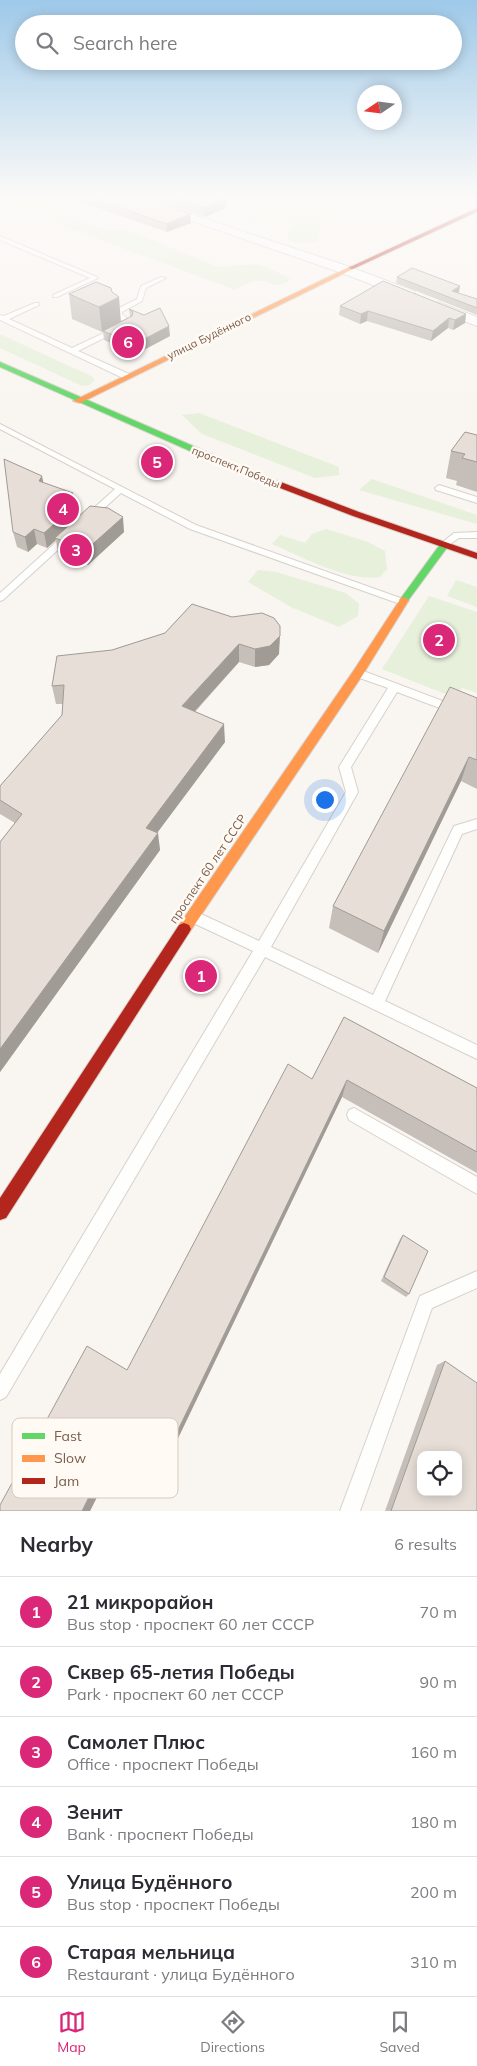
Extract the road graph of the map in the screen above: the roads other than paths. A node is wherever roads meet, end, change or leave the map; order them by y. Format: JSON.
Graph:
{"nodes":[{"id":1,"x":75,"y":270,"type":"edge"},
{"id":2,"x":346,"y":270,"type":"joint"},
{"id":3,"x":163,"y":278,"type":"dead end"},
{"id":4,"x":70,"y":290,"type":"junction"},
{"id":5,"x":78,"y":293,"type":"edge"},
{"id":6,"x":55,"y":296,"type":"dead end"},
{"id":7,"x":37,"y":304,"type":"dead end"},
{"id":8,"x":102,"y":304,"type":"edge"},
{"id":9,"x":119,"y":311,"type":"junction"},
{"id":10,"x":2,"y":318,"type":"edge"},
{"id":11,"x":477,"y":322,"type":"edge"},
{"id":12,"x":72,"y":351,"type":"junction"},
{"id":13,"x":0,"y":364,"type":"edge"},
{"id":14,"x":126,"y":376,"type":"junction"},
{"id":15,"x":77,"y":401,"type":"junction"},
{"id":16,"x":0,"y":426,"type":"edge"},
{"id":17,"x":120,"y":488,"type":"junction"},
{"id":18,"x":439,"y":488,"type":"dead end"},
{"id":19,"x":477,"y":500,"type":"edge"},
{"id":20,"x":477,"y":535,"type":"edge"},
{"id":21,"x":444,"y":545,"type":"junction"},
{"id":22,"x":477,"y":556,"type":"edge"},
{"id":23,"x":0,"y":598,"type":"edge"},
{"id":24,"x":403,"y":602,"type":"junction"},
{"id":25,"x":358,"y":673,"type":"junction"},
{"id":26,"x":394,"y":687,"type":"junction"},
{"id":27,"x":477,"y":718,"type":"edge"},
{"id":28,"x":477,"y":824,"type":"edge"},
{"id":29,"x":192,"y":916,"type":"junction"},
{"id":30,"x":262,"y":948,"type":"junction"},
{"id":31,"x":376,"y":1004,"type":"junction"},
{"id":32,"x":477,"y":1052,"type":"edge"},
{"id":33,"x":354,"y":1115,"type":"dead end"},
{"id":34,"x":477,"y":1186,"type":"edge"},
{"id":35,"x":0,"y":1212,"type":"edge"},
{"id":36,"x":477,"y":1279,"type":"edge"},
{"id":37,"x":0,"y":1391,"type":"edge"},
{"id":38,"x":350,"y":1511,"type":"edge"}],
"edges":[{"from":1,"to":4,"type":"lane"},
{"from":2,"to":11,"type":"street"},
{"from":2,"to":14,"type":"main road","name":"улица Будённого"},
{"from":3,"to":9,"type":"lane"},
{"from":4,"to":5,"type":"lane"},
{"from":4,"to":6,"type":"lane"},
{"from":7,"to":10,"type":"lane"},
{"from":8,"to":9,"type":"lane"},
{"from":9,"to":12,"type":"lane"},
{"from":10,"to":12,"type":"lane"},
{"from":12,"to":14,"type":"lane"},
{"from":13,"to":15,"type":"main road","name":"проспект Победы"},
{"from":14,"to":15,"type":"main road","name":"улица Будённого"},
{"from":15,"to":21,"type":"main road","name":"проспект Победы"},
{"from":16,"to":17,"type":"lane"},
{"from":17,"to":23,"type":"lane"},
{"from":17,"to":24,"type":"lane"},
{"from":18,"to":19,"type":"lane"},
{"from":20,"to":21,"type":"lane"},
{"from":21,"to":22,"type":"main road","name":"проспект Победы"},
{"from":21,"to":24,"type":"main road","name":"проспект 60 лет СССР"},
{"from":24,"to":25,"type":"main road","name":"проспект 60 лет СССР"},
{"from":25,"to":26,"type":"lane"},
{"from":25,"to":29,"type":"main road","name":"проспект 60 лет СССР"},
{"from":26,"to":27,"type":"lane"},
{"from":26,"to":30,"type":"lane"},
{"from":28,"to":31,"type":"lane"},
{"from":29,"to":30,"type":"lane"},
{"from":29,"to":35,"type":"main road","name":"проспект 60 лет СССР"},
{"from":30,"to":31,"type":"lane"},
{"from":30,"to":37,"type":"lane"},
{"from":31,"to":32,"type":"lane"},
{"from":33,"to":34,"type":"lane"},
{"from":36,"to":38,"type":"lane"}]}
